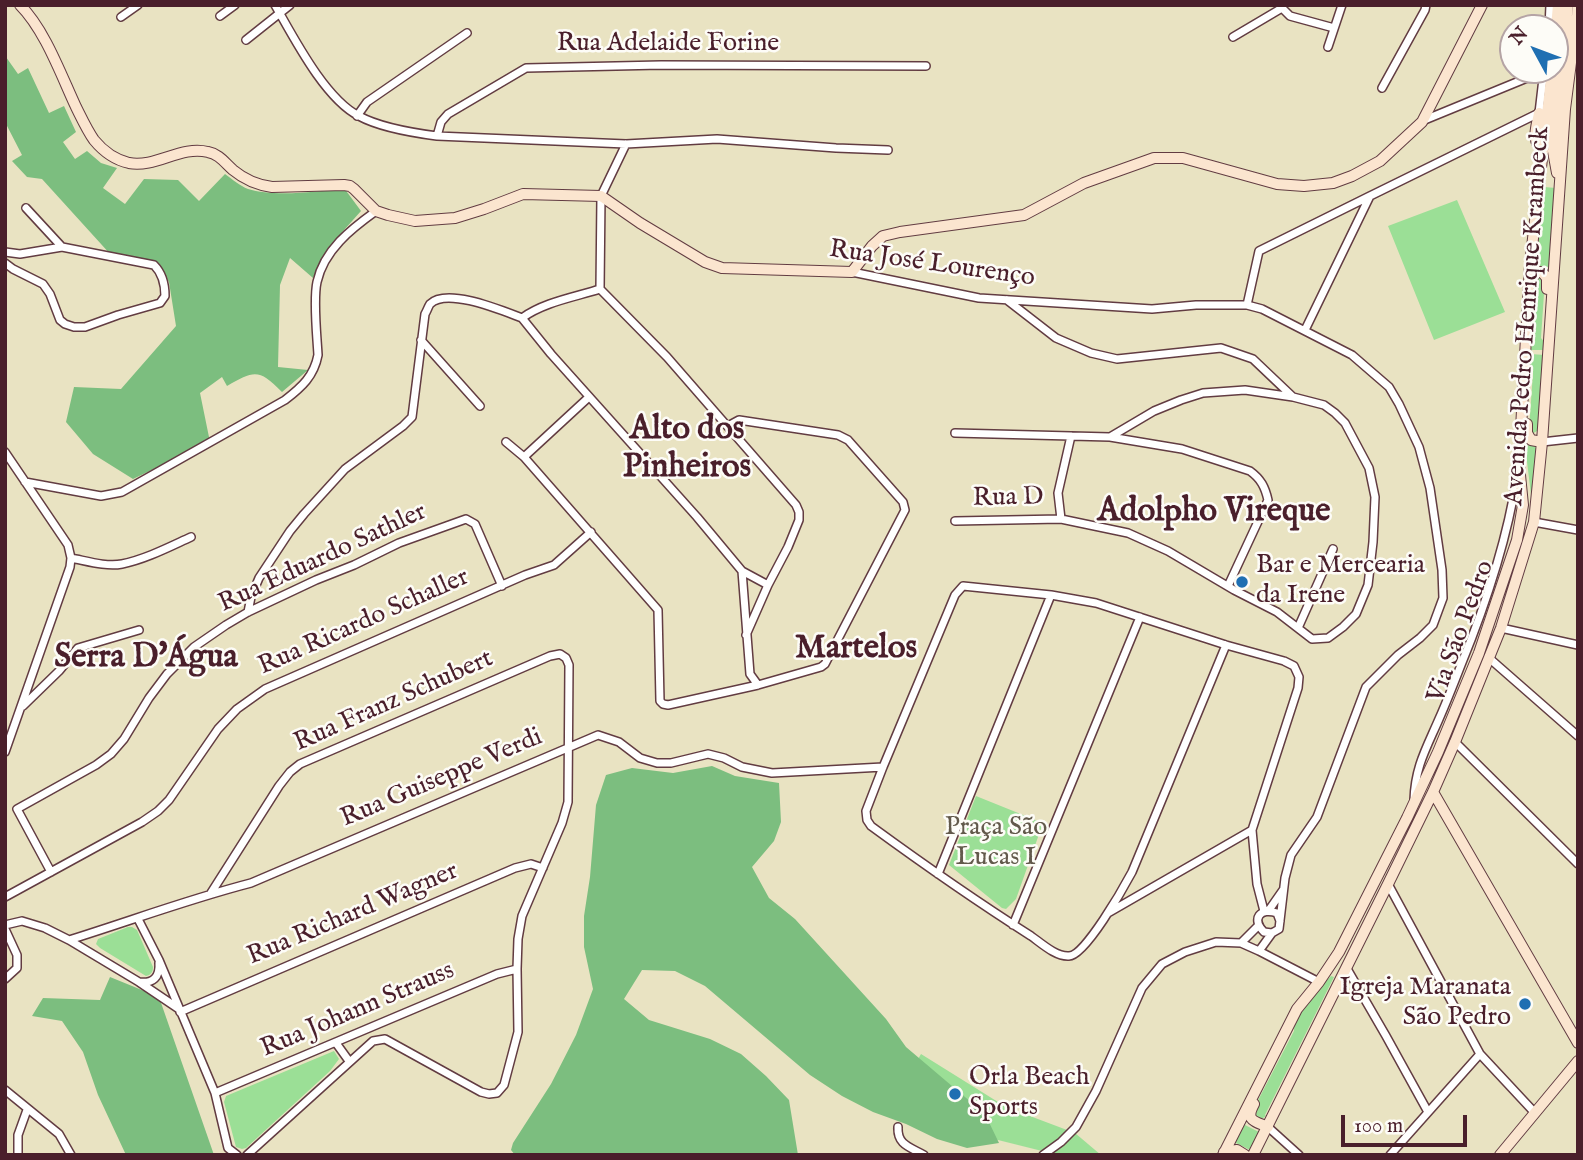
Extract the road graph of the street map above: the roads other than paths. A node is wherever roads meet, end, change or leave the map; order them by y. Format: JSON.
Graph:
{"nodes":[{"id":1,"x":20,"y":5,"type":"edge"},
{"id":2,"x":138,"y":5,"type":"edge"},
{"id":3,"x":235,"y":5,"type":"edge"},
{"id":4,"x":275,"y":5,"type":"edge"},
{"id":5,"x":290,"y":5,"type":"edge"},
{"id":6,"x":1342,"y":5,"type":"edge"},
{"id":7,"x":1426,"y":5,"type":"edge"},
{"id":8,"x":1482,"y":5,"type":"edge"},
{"id":9,"x":1568,"y":5,"type":"edge"},
{"id":10,"x":1280,"y":7,"type":"edge"},
{"id":11,"x":1578,"y":8,"type":"edge"},
{"id":12,"x":280,"y":13,"type":"junction"},
{"id":13,"x":220,"y":16,"type":"dead end"},
{"id":14,"x":121,"y":17,"type":"dead end"},
{"id":15,"x":1334,"y":28,"type":"junction"},
{"id":16,"x":467,"y":33,"type":"dead end"},
{"id":17,"x":1233,"y":37,"type":"dead end"},
{"id":18,"x":246,"y":40,"type":"dead end"},
{"id":19,"x":1328,"y":47,"type":"dead end"},
{"id":20,"x":926,"y":66,"type":"dead end"},
{"id":21,"x":1513,"y":84,"type":"edge"},
{"id":22,"x":1544,"y":84,"type":"edge"},
{"id":23,"x":1546,"y":84,"type":"edge"},
{"id":24,"x":1382,"y":88,"type":"dead end"},
{"id":25,"x":1539,"y":113,"type":"junction"},
{"id":26,"x":357,"y":116,"type":"junction"},
{"id":27,"x":1422,"y":121,"type":"junction"},
{"id":28,"x":437,"y":136,"type":"junction"},
{"id":29,"x":626,"y":144,"type":"junction"},
{"id":30,"x":888,"y":150,"type":"dead end"},
{"id":31,"x":1543,"y":152,"type":"junction"},
{"id":32,"x":1560,"y":184,"type":"junction"},
{"id":33,"x":601,"y":196,"type":"junction"},
{"id":34,"x":1370,"y":197,"type":"junction"},
{"id":35,"x":26,"y":208,"type":"dead end"},
{"id":36,"x":376,"y":211,"type":"junction"},
{"id":37,"x":62,"y":247,"type":"junction"},
{"id":38,"x":5,"y":252,"type":"edge"},
{"id":39,"x":5,"y":264,"type":"edge"},
{"id":40,"x":852,"y":272,"type":"junction"},
{"id":41,"x":1530,"y":281,"type":"junction"},
{"id":42,"x":600,"y":289,"type":"junction"},
{"id":43,"x":1006,"y":300,"type":"junction"},
{"id":44,"x":1247,"y":305,"type":"junction"},
{"id":45,"x":522,"y":318,"type":"junction"},
{"id":46,"x":1305,"y":330,"type":"junction"},
{"id":47,"x":421,"y":340,"type":"junction"},
{"id":48,"x":1549,"y":340,"type":"junction"},
{"id":49,"x":1524,"y":369,"type":"junction"},
{"id":50,"x":589,"y":397,"type":"junction"},
{"id":51,"x":1293,"y":397,"type":"junction"},
{"id":52,"x":480,"y":406,"type":"dead end"},
{"id":53,"x":728,"y":426,"type":"junction"},
{"id":54,"x":955,"y":433,"type":"dead end"},
{"id":55,"x":1071,"y":436,"type":"junction"},
{"id":56,"x":1110,"y":437,"type":"junction"},
{"id":57,"x":1578,"y":438,"type":"edge"},
{"id":58,"x":506,"y":442,"type":"dead end"},
{"id":59,"x":1542,"y":442,"type":"junction"},
{"id":60,"x":5,"y":452,"type":"edge"},
{"id":61,"x":524,"y":457,"type":"junction"},
{"id":62,"x":25,"y":482,"type":"junction"},
{"id":63,"x":1061,"y":519,"type":"junction"},
{"id":64,"x":955,"y":521,"type":"dead end"},
{"id":65,"x":1534,"y":522,"type":"junction"},
{"id":66,"x":1578,"y":530,"type":"edge"},
{"id":67,"x":591,"y":532,"type":"junction"},
{"id":68,"x":191,"y":537,"type":"dead end"},
{"id":69,"x":1333,"y":549,"type":"dead end"},
{"id":70,"x":71,"y":558,"type":"junction"},
{"id":71,"x":742,"y":571,"type":"junction"},
{"id":72,"x":768,"y":585,"type":"junction"},
{"id":73,"x":502,"y":586,"type":"junction"},
{"id":74,"x":1228,"y":586,"type":"junction"},
{"id":75,"x":1051,"y":595,"type":"junction"},
{"id":76,"x":745,"y":604,"type":"junction"},
{"id":77,"x":757,"y":609,"type":"junction"},
{"id":78,"x":248,"y":612,"type":"junction"},
{"id":79,"x":1140,"y":617,"type":"junction"},
{"id":80,"x":1298,"y":628,"type":"junction"},
{"id":81,"x":1501,"y":628,"type":"junction"},
{"id":82,"x":139,"y":630,"type":"dead end"},
{"id":83,"x":746,"y":635,"type":"junction"},
{"id":84,"x":1226,"y":645,"type":"junction"},
{"id":85,"x":1578,"y":645,"type":"edge"},
{"id":86,"x":1489,"y":658,"type":"junction"},
{"id":87,"x":758,"y":685,"type":"junction"},
{"id":88,"x":20,"y":708,"type":"junction"},
{"id":89,"x":1578,"y":736,"type":"edge"},
{"id":90,"x":1455,"y":742,"type":"junction"},
{"id":91,"x":569,"y":747,"type":"junction"},
{"id":92,"x":5,"y":752,"type":"edge"},
{"id":93,"x":883,"y":767,"type":"junction"},
{"id":94,"x":1433,"y":792,"type":"junction"},
{"id":95,"x":1252,"y":830,"type":"junction"},
{"id":96,"x":1578,"y":864,"type":"edge"},
{"id":97,"x":543,"y":868,"type":"junction"},
{"id":98,"x":51,"y":872,"type":"junction"},
{"id":99,"x":938,"y":874,"type":"junction"},
{"id":100,"x":1388,"y":884,"type":"junction"},
{"id":101,"x":1284,"y":890,"type":"junction"},
{"id":102,"x":211,"y":894,"type":"junction"},
{"id":103,"x":5,"y":897,"type":"edge"},
{"id":104,"x":1267,"y":911,"type":"junction"},
{"id":105,"x":1108,"y":913,"type":"junction"},
{"id":106,"x":138,"y":919,"type":"junction"},
{"id":107,"x":1280,"y":920,"type":"junction"},
{"id":108,"x":1013,"y":925,"type":"junction"},
{"id":109,"x":1258,"y":926,"type":"junction"},
{"id":110,"x":5,"y":927,"type":"edge"},
{"id":111,"x":1272,"y":933,"type":"junction"},
{"id":112,"x":69,"y":940,"type":"junction"},
{"id":113,"x":1241,"y":943,"type":"junction"},
{"id":114,"x":1259,"y":951,"type":"junction"},
{"id":115,"x":159,"y":960,"type":"junction"},
{"id":116,"x":1346,"y":967,"type":"junction"},
{"id":117,"x":517,"y":969,"type":"junction"},
{"id":118,"x":5,"y":979,"type":"edge"},
{"id":119,"x":139,"y":982,"type":"junction"},
{"id":120,"x":1319,"y":982,"type":"junction"},
{"id":121,"x":180,"y":1010,"type":"junction"},
{"id":122,"x":382,"y":1024,"type":"junction"},
{"id":123,"x":1289,"y":1024,"type":"junction"},
{"id":124,"x":385,"y":1039,"type":"junction"},
{"id":125,"x":336,"y":1043,"type":"junction"},
{"id":126,"x":1578,"y":1044,"type":"edge"},
{"id":127,"x":1480,"y":1054,"type":"junction"},
{"id":128,"x":349,"y":1061,"type":"junction"},
{"id":129,"x":1578,"y":1061,"type":"edge"},
{"id":130,"x":5,"y":1090,"type":"edge"},
{"id":131,"x":215,"y":1093,"type":"junction"},
{"id":132,"x":27,"y":1110,"type":"junction"},
{"id":133,"x":1428,"y":1112,"type":"junction"},
{"id":134,"x":1535,"y":1113,"type":"junction"},
{"id":135,"x":898,"y":1127,"type":"dead end"},
{"id":136,"x":1268,"y":1127,"type":"junction"},
{"id":137,"x":1222,"y":1154,"type":"edge"},
{"id":138,"x":18,"y":1155,"type":"edge"},
{"id":139,"x":71,"y":1155,"type":"edge"},
{"id":140,"x":237,"y":1155,"type":"edge"},
{"id":141,"x":247,"y":1155,"type":"edge"},
{"id":142,"x":924,"y":1155,"type":"edge"},
{"id":143,"x":1042,"y":1155,"type":"edge"},
{"id":144,"x":1245,"y":1155,"type":"edge"},
{"id":145,"x":1253,"y":1155,"type":"edge"},
{"id":146,"x":1299,"y":1155,"type":"edge"},
{"id":147,"x":1390,"y":1155,"type":"edge"},
{"id":148,"x":1500,"y":1155,"type":"edge"}],
"edges":[{"from":1,"to":36,"type":"main road"},
{"from":2,"to":14,"type":"street"},
{"from":3,"to":13,"type":"street"},
{"from":4,"to":12,"type":"street"},
{"from":5,"to":12,"type":"street"},
{"from":6,"to":15,"type":"street"},
{"from":7,"to":24,"type":"street"},
{"from":8,"to":27,"type":"main road"},
{"from":9,"to":32,"type":"main road"},
{"from":10,"to":15,"type":"street"},
{"from":10,"to":17,"type":"street"},
{"from":11,"to":32,"type":"main road","name":"Avenida Pedro Henrique Krambeck"},
{"from":12,"to":18,"type":"street"},
{"from":12,"to":26,"type":"street"},
{"from":15,"to":19,"type":"street"},
{"from":16,"to":26,"type":"street"},
{"from":20,"to":28,"type":"street","name":"Rua Adelaide Forine"},
{"from":21,"to":27,"type":"street"},
{"from":22,"to":25,"type":"street","name":"Avenida Pedro Henrique Krambeck"},
{"from":23,"to":31,"type":"main road","name":"Via São Pedro"},
{"from":25,"to":31,"type":"main road"},
{"from":25,"to":34,"type":"street"},
{"from":26,"to":28,"type":"street"},
{"from":27,"to":40,"type":"main road"},
{"from":28,"to":29,"type":"street"},
{"from":29,"to":30,"type":"street"},
{"from":29,"to":33,"type":"street"},
{"from":31,"to":41,"type":"main road","name":"Via São Pedro"},
{"from":32,"to":48,"type":"main road","name":"Avenida Pedro Henrique Krambeck"},
{"from":33,"to":36,"type":"main road"},
{"from":33,"to":40,"type":"main road","name":"Rua José Lourenço"},
{"from":33,"to":42,"type":"street"},
{"from":34,"to":44,"type":"street"},
{"from":34,"to":46,"type":"street"},
{"from":35,"to":37,"type":"street"},
{"from":36,"to":62,"type":"street"},
{"from":37,"to":38,"type":"street"},
{"from":37,"to":39,"type":"street"},
{"from":40,"to":43,"type":"street","name":"Rua José Lourenço"},
{"from":41,"to":48,"type":"main road"},
{"from":41,"to":49,"type":"main road","name":"Via São Pedro"},
{"from":42,"to":45,"type":"street"},
{"from":42,"to":53,"type":"street"},
{"from":43,"to":44,"type":"street","name":"Rua José Lourenço"},
{"from":43,"to":51,"type":"street"},
{"from":44,"to":46,"type":"street","name":"Rua José Lourenço"},
{"from":45,"to":47,"type":"street"},
{"from":45,"to":50,"type":"street"},
{"from":46,"to":101,"type":"street","name":"Rua José Lourenço"},
{"from":47,"to":52,"type":"street"},
{"from":47,"to":78,"type":"street"},
{"from":48,"to":59,"type":"main road","name":"Avenida Pedro Henrique Krambeck"},
{"from":49,"to":59,"type":"main road"},
{"from":49,"to":120,"type":"main road","name":"Via São Pedro"},
{"from":50,"to":61,"type":"street"},
{"from":50,"to":71,"type":"street"},
{"from":51,"to":56,"type":"street"},
{"from":51,"to":80,"type":"street"},
{"from":53,"to":72,"type":"street"},
{"from":53,"to":87,"type":"street"},
{"from":54,"to":55,"type":"street"},
{"from":55,"to":56,"type":"street"},
{"from":55,"to":63,"type":"street","name":"Rua D"},
{"from":56,"to":74,"type":"street"},
{"from":57,"to":59,"type":"street"},
{"from":58,"to":61,"type":"street"},
{"from":59,"to":65,"type":"main road","name":"Avenida Pedro Henrique Krambeck"},
{"from":60,"to":62,"type":"street"},
{"from":61,"to":67,"type":"street"},
{"from":62,"to":70,"type":"street"},
{"from":63,"to":64,"type":"street","name":"Rua D"},
{"from":63,"to":74,"type":"street"},
{"from":65,"to":66,"type":"street"},
{"from":65,"to":81,"type":"main road","name":"Avenida Pedro Henrique Krambeck"},
{"from":67,"to":73,"type":"street","name":"Rua Ricardo Schaller"},
{"from":67,"to":87,"type":"street"},
{"from":68,"to":70,"type":"street"},
{"from":69,"to":80,"type":"street"},
{"from":70,"to":88,"type":"street"},
{"from":71,"to":72,"type":"street"},
{"from":71,"to":76,"type":"street"},
{"from":72,"to":77,"type":"street"},
{"from":73,"to":78,"type":"street","name":"Rua Eduardo Sathler"},
{"from":73,"to":98,"type":"street","name":"Rua Ricardo Schaller"},
{"from":74,"to":80,"type":"street"},
{"from":75,"to":79,"type":"street"},
{"from":75,"to":93,"type":"street"},
{"from":75,"to":99,"type":"street"},
{"from":76,"to":77,"type":"street"},
{"from":76,"to":83,"type":"street"},
{"from":77,"to":83,"type":"street"},
{"from":78,"to":98,"type":"street","name":"Rua Eduardo Sathler"},
{"from":79,"to":84,"type":"street"},
{"from":79,"to":108,"type":"street"},
{"from":81,"to":85,"type":"street"},
{"from":81,"to":86,"type":"main road","name":"Avenida Pedro Henrique Krambeck"},
{"from":82,"to":88,"type":"street"},
{"from":83,"to":87,"type":"street"},
{"from":84,"to":95,"type":"street"},
{"from":84,"to":105,"type":"street"},
{"from":86,"to":89,"type":"street"},
{"from":86,"to":90,"type":"main road","name":"Avenida Pedro Henrique Krambeck"},
{"from":88,"to":92,"type":"street"},
{"from":90,"to":94,"type":"main road","name":"Avenida Pedro Henrique Krambeck"},
{"from":90,"to":96,"type":"street"},
{"from":91,"to":93,"type":"street"},
{"from":91,"to":97,"type":"street","name":"Rua Guiseppe Verdi"},
{"from":91,"to":102,"type":"street","name":"Rua Guiseppe Verdi"},
{"from":91,"to":102,"type":"street","name":"Rua Franz Schubert"},
{"from":93,"to":99,"type":"street"},
{"from":94,"to":100,"type":"main road","name":"Avenida Pedro Henrique Krambeck"},
{"from":94,"to":126,"type":"main road"},
{"from":95,"to":104,"type":"street"},
{"from":95,"to":105,"type":"street"},
{"from":97,"to":117,"type":"street","name":"Rua Guiseppe Verdi"},
{"from":97,"to":121,"type":"street","name":"Rua Richard Wagner"},
{"from":98,"to":103,"type":"street","name":"Rua Ricardo Schaller"},
{"from":99,"to":108,"type":"street"},
{"from":100,"to":116,"type":"main road","name":"Avenida Pedro Henrique Krambeck"},
{"from":100,"to":127,"type":"street"},
{"from":101,"to":104,"type":"street","name":"Rua José Lourenço"},
{"from":101,"to":107,"type":"street","name":"Rua José Lourenço"},
{"from":102,"to":106,"type":"street","name":"Rua Guiseppe Verdi"},
{"from":104,"to":107,"type":"street"},
{"from":104,"to":109,"type":"street"},
{"from":105,"to":108,"type":"street"},
{"from":106,"to":112,"type":"street","name":"Rua Guiseppe Verdi"},
{"from":106,"to":115,"type":"street"},
{"from":107,"to":111,"type":"street"},
{"from":109,"to":111,"type":"street"},
{"from":109,"to":113,"type":"street"},
{"from":110,"to":112,"type":"street"},
{"from":110,"to":118,"type":"street"},
{"from":111,"to":114,"type":"street"},
{"from":112,"to":119,"type":"street"},
{"from":113,"to":114,"type":"street"},
{"from":113,"to":143,"type":"street"},
{"from":114,"to":120,"type":"street"},
{"from":115,"to":119,"type":"street"},
{"from":115,"to":121,"type":"street"},
{"from":116,"to":133,"type":"street"},
{"from":116,"to":136,"type":"main road","name":"Avenida Pedro Henrique Krambeck"},
{"from":117,"to":122,"type":"street","name":"Rua Johann Strauss"},
{"from":117,"to":124,"type":"street","name":"Rua Guiseppe Verdi"},
{"from":119,"to":121,"type":"street"},
{"from":120,"to":123,"type":"main road","name":"Via São Pedro"},
{"from":121,"to":131,"type":"street"},
{"from":122,"to":124,"type":"street"},
{"from":122,"to":125,"type":"street","name":"Rua Johann Strauss"},
{"from":123,"to":136,"type":"main road"},
{"from":123,"to":137,"type":"main road","name":"Via São Pedro"},
{"from":124,"to":128,"type":"street"},
{"from":125,"to":128,"type":"street"},
{"from":125,"to":131,"type":"street","name":"Rua Johann Strauss"},
{"from":127,"to":133,"type":"street"},
{"from":127,"to":134,"type":"street"},
{"from":128,"to":141,"type":"street"},
{"from":129,"to":134,"type":"main road"},
{"from":130,"to":132,"type":"street"},
{"from":131,"to":140,"type":"street"},
{"from":132,"to":138,"type":"street"},
{"from":132,"to":139,"type":"street"},
{"from":133,"to":147,"type":"street"},
{"from":134,"to":148,"type":"main road"},
{"from":135,"to":142,"type":"street"},
{"from":136,"to":145,"type":"main road","name":"Avenida Pedro Henrique Krambeck"},
{"from":136,"to":146,"type":"street"},
{"from":137,"to":144,"type":"main road"}]}
